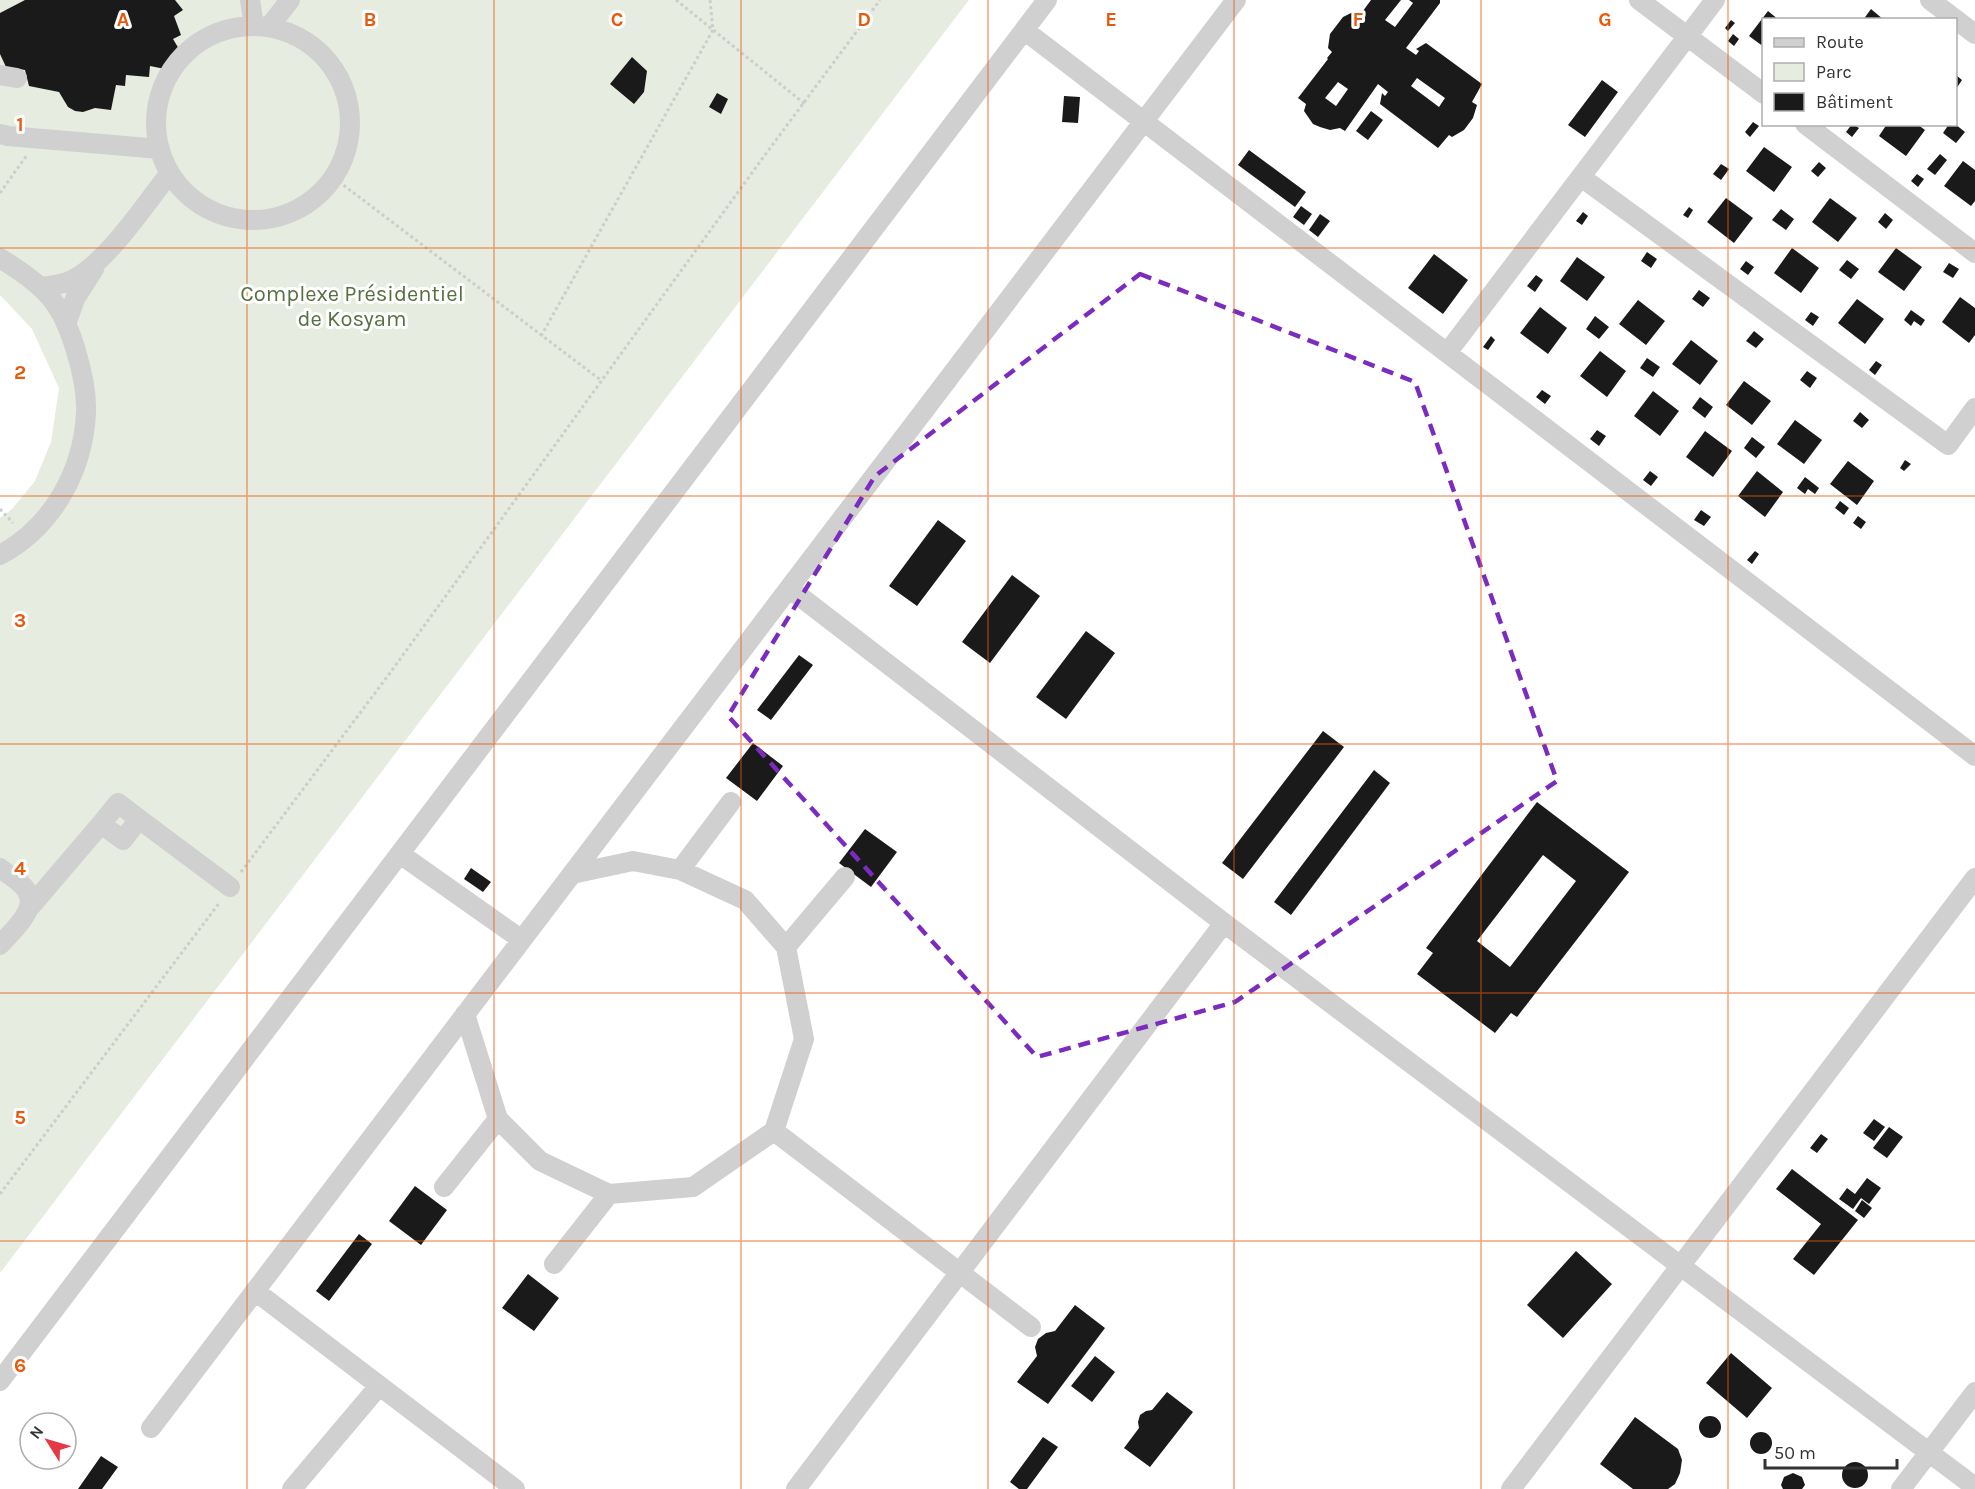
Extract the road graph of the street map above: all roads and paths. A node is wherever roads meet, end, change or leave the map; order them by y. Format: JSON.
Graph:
{"nodes":[{"id":1,"x":250,"y":0,"type":"edge"},
{"id":2,"x":290,"y":0,"type":"edge"},
{"id":3,"x":676,"y":0,"type":"edge"},
{"id":4,"x":710,"y":0,"type":"edge"},
{"id":5,"x":880,"y":0,"type":"edge"},
{"id":6,"x":1047,"y":0,"type":"edge"},
{"id":7,"x":1236,"y":0,"type":"edge"},
{"id":8,"x":1639,"y":0,"type":"edge"},
{"id":9,"x":1715,"y":0,"type":"edge"},
{"id":10,"x":1930,"y":0,"type":"edge"},
{"id":11,"x":1955,"y":18,"type":"edge"},
{"id":12,"x":1957,"y":20,"type":"edge"},
{"id":13,"x":261,"y":26,"type":"junction"},
{"id":14,"x":712,"y":30,"type":"junction"},
{"id":15,"x":1024,"y":30,"type":"junction"},
{"id":16,"x":1975,"y":33,"type":"edge"},
{"id":17,"x":1688,"y":36,"type":"junction"},
{"id":18,"x":1762,"y":92,"type":"edge"},
{"id":19,"x":804,"y":104,"type":"junction"},
{"id":20,"x":1144,"y":122,"type":"junction"},
{"id":21,"x":1808,"y":126,"type":"edge"},
{"id":22,"x":0,"y":134,"type":"edge"},
{"id":23,"x":38,"y":139,"type":"junction"},
{"id":24,"x":160,"y":149,"type":"junction"},
{"id":25,"x":170,"y":173,"type":"junction"},
{"id":26,"x":1581,"y":177,"type":"junction"},
{"id":27,"x":334,"y":178,"type":"junction"},
{"id":28,"x":0,"y":193,"type":"edge"},
{"id":29,"x":1975,"y":253,"type":"edge"},
{"id":30,"x":0,"y":258,"type":"edge"},
{"id":31,"x":99,"y":262,"type":"junction"},
{"id":32,"x":40,"y":287,"type":"junction"},
{"id":33,"x":66,"y":324,"type":"junction"},
{"id":34,"x":541,"y":336,"type":"junction"},
{"id":35,"x":1447,"y":353,"type":"junction"},
{"id":36,"x":602,"y":381,"type":"junction"},
{"id":37,"x":1975,"y":408,"type":"edge"},
{"id":38,"x":0,"y":555,"type":"edge"},
{"id":39,"x":789,"y":588,"type":"junction"},
{"id":40,"x":1975,"y":756,"type":"edge"},
{"id":41,"x":731,"y":802,"type":"dead end"},
{"id":42,"x":400,"y":854,"type":"junction"},
{"id":43,"x":0,"y":868,"type":"edge"},
{"id":44,"x":680,"y":870,"type":"junction"},
{"id":45,"x":572,"y":874,"type":"junction"},
{"id":46,"x":845,"y":877,"type":"dead end"},
{"id":47,"x":1975,"y":878,"type":"edge"},
{"id":48,"x":230,"y":887,"type":"junction"},
{"id":49,"x":31,"y":906,"type":"junction"},
{"id":50,"x":1224,"y":924,"type":"junction"},
{"id":51,"x":522,"y":940,"type":"junction"},
{"id":52,"x":0,"y":945,"type":"edge"},
{"id":53,"x":786,"y":947,"type":"junction"},
{"id":54,"x":465,"y":1014,"type":"junction"},
{"id":55,"x":498,"y":1119,"type":"junction"},
{"id":56,"x":774,"y":1131,"type":"junction"},
{"id":57,"x":444,"y":1187,"type":"dead end"},
{"id":58,"x":0,"y":1194,"type":"edge"},
{"id":59,"x":609,"y":1194,"type":"junction"},
{"id":60,"x":554,"y":1264,"type":"dead end"},
{"id":61,"x":1681,"y":1265,"type":"junction"},
{"id":62,"x":960,"y":1273,"type":"junction"},
{"id":63,"x":255,"y":1291,"type":"junction"},
{"id":64,"x":1031,"y":1327,"type":"dead end"},
{"id":65,"x":0,"y":1381,"type":"edge"},
{"id":66,"x":379,"y":1386,"type":"junction"},
{"id":67,"x":1975,"y":1392,"type":"edge"},
{"id":68,"x":150,"y":1428,"type":"dead end"},
{"id":69,"x":1929,"y":1452,"type":"junction"},
{"id":70,"x":1975,"y":1487,"type":"edge"},
{"id":71,"x":292,"y":1489,"type":"edge"},
{"id":72,"x":515,"y":1489,"type":"edge"},
{"id":73,"x":796,"y":1489,"type":"edge"},
{"id":74,"x":1511,"y":1489,"type":"edge"},
{"id":75,"x":1901,"y":1489,"type":"edge"}],
"edges":[{"from":1,"to":13,"type":"lane"},
{"from":2,"to":13,"type":"lane"},
{"from":3,"to":14,"type":"path"},
{"from":4,"to":14,"type":"path"},
{"from":5,"to":19,"type":"path"},
{"from":6,"to":15,"type":"lane"},
{"from":7,"to":20,"type":"lane"},
{"from":8,"to":17,"type":"lane"},
{"from":9,"to":17,"type":"lane"},
{"from":10,"to":11,"type":"lane"},
{"from":12,"to":16,"type":"lane"},
{"from":13,"to":24,"type":"lane"},
{"from":13,"to":27,"type":"lane"},
{"from":14,"to":19,"type":"path"},
{"from":14,"to":34,"type":"path"},
{"from":15,"to":20,"type":"lane"},
{"from":15,"to":42,"type":"lane"},
{"from":17,"to":18,"type":"lane"},
{"from":17,"to":26,"type":"lane"},
{"from":19,"to":36,"type":"path"},
{"from":20,"to":35,"type":"lane"},
{"from":20,"to":39,"type":"lane"},
{"from":21,"to":29,"type":"lane"},
{"from":22,"to":23,"type":"lane"},
{"from":23,"to":24,"type":"lane"},
{"from":23,"to":28,"type":"path"},
{"from":24,"to":25,"type":"lane"},
{"from":25,"to":27,"type":"lane"},
{"from":25,"to":31,"type":"lane"},
{"from":26,"to":35,"type":"lane"},
{"from":26,"to":37,"type":"lane"},
{"from":27,"to":34,"type":"path"},
{"from":30,"to":32,"type":"lane"},
{"from":31,"to":32,"type":"lane"},
{"from":31,"to":33,"type":"lane"},
{"from":32,"to":33,"type":"lane"},
{"from":33,"to":38,"type":"lane"},
{"from":34,"to":36,"type":"path"},
{"from":35,"to":40,"type":"lane"},
{"from":36,"to":48,"type":"path"},
{"from":39,"to":45,"type":"lane"},
{"from":39,"to":50,"type":"lane"},
{"from":41,"to":44,"type":"lane"},
{"from":42,"to":51,"type":"lane"},
{"from":42,"to":65,"type":"lane"},
{"from":43,"to":49,"type":"lane"},
{"from":44,"to":45,"type":"lane"},
{"from":44,"to":53,"type":"lane"},
{"from":45,"to":51,"type":"lane"},
{"from":46,"to":53,"type":"lane"},
{"from":47,"to":61,"type":"lane"},
{"from":48,"to":49,"type":"lane"},
{"from":48,"to":58,"type":"path"},
{"from":49,"to":52,"type":"lane"},
{"from":50,"to":61,"type":"lane"},
{"from":50,"to":62,"type":"lane"},
{"from":51,"to":54,"type":"lane"},
{"from":53,"to":56,"type":"lane"},
{"from":54,"to":55,"type":"lane"},
{"from":54,"to":63,"type":"lane"},
{"from":55,"to":57,"type":"lane"},
{"from":55,"to":59,"type":"lane"},
{"from":56,"to":59,"type":"lane"},
{"from":56,"to":62,"type":"lane"},
{"from":59,"to":60,"type":"lane"},
{"from":61,"to":69,"type":"lane"},
{"from":61,"to":74,"type":"lane"},
{"from":62,"to":64,"type":"lane"},
{"from":62,"to":73,"type":"lane"},
{"from":63,"to":66,"type":"lane"},
{"from":63,"to":68,"type":"lane"},
{"from":66,"to":71,"type":"lane"},
{"from":66,"to":72,"type":"lane"},
{"from":67,"to":69,"type":"lane"},
{"from":69,"to":70,"type":"lane"},
{"from":69,"to":75,"type":"lane"}]}
